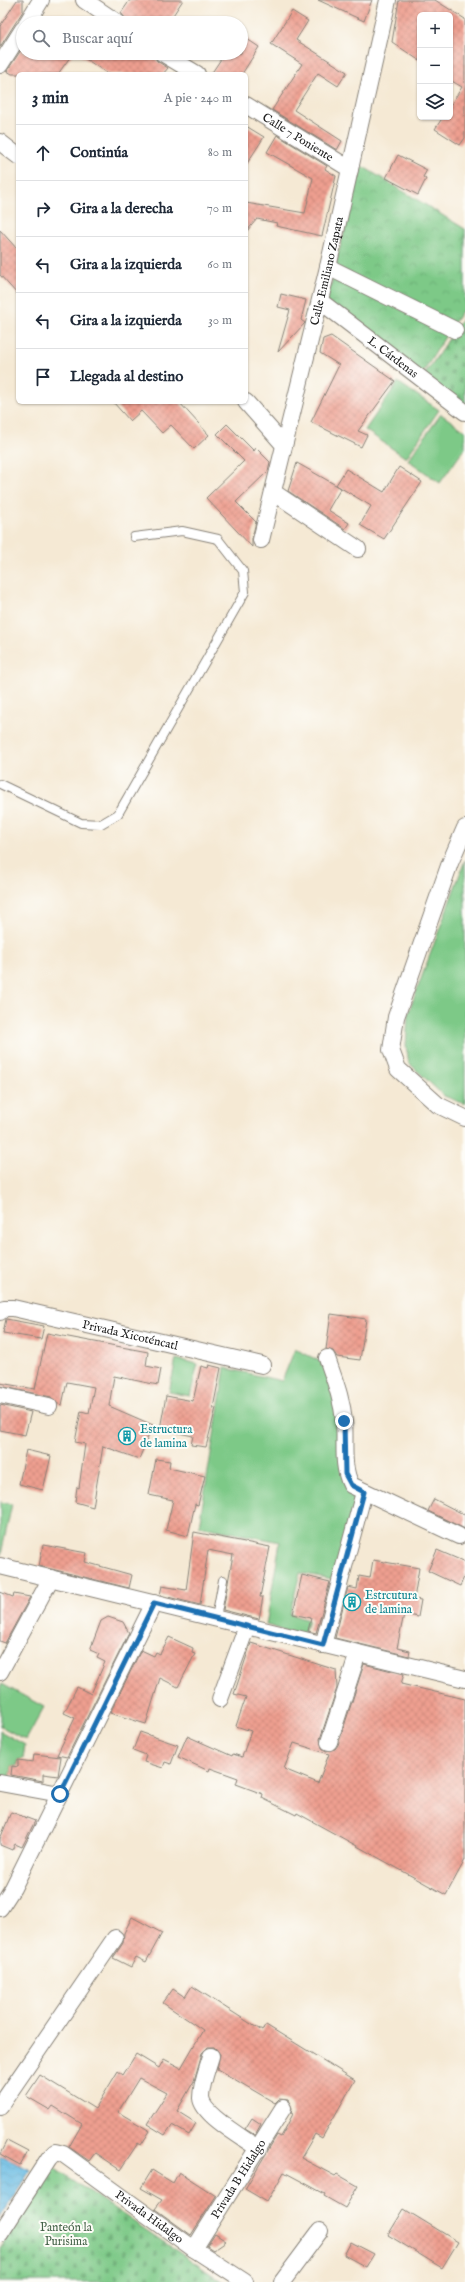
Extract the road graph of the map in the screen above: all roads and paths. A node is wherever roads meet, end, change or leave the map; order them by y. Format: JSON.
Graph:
{"nodes":[{"id":1,"x":41,"y":0,"type":"edge"},
{"id":2,"x":84,"y":0,"type":"edge"},
{"id":3,"x":388,"y":0,"type":"edge"},
{"id":4,"x":31,"y":16,"type":"edge"},
{"id":5,"x":108,"y":16,"type":"edge"},
{"id":6,"x":16,"y":40,"type":"edge"},
{"id":7,"x":174,"y":60,"type":"edge"},
{"id":8,"x":0,"y":65,"type":"edge"},
{"id":9,"x":194,"y":72,"type":"edge"},
{"id":10,"x":248,"y":105,"type":"edge"},
{"id":11,"x":0,"y":142,"type":"edge"},
{"id":12,"x":16,"y":154,"type":"edge"},
{"id":13,"x":350,"y":170,"type":"junction"},
{"id":14,"x":328,"y":267,"type":"junction"},
{"id":15,"x":320,"y":301,"type":"junction"},
{"id":16,"x":455,"y":330,"type":"dead end"},
{"id":17,"x":248,"y":404,"type":"edge"},
{"id":18,"x":465,"y":412,"type":"edge"},
{"id":19,"x":284,"y":445,"type":"junction"},
{"id":20,"x":273,"y":492,"type":"junction"},
{"id":21,"x":134,"y":537,"type":"dead end"},
{"id":22,"x":261,"y":540,"type":"dead end"},
{"id":23,"x":358,"y":549,"type":"dead end"},
{"id":24,"x":0,"y":784,"type":"edge"},
{"id":25,"x":465,"y":828,"type":"edge"},
{"id":26,"x":465,"y":1118,"type":"edge"},
{"id":27,"x":0,"y":1312,"type":"edge"},
{"id":28,"x":327,"y":1358,"type":"dead end"},
{"id":29,"x":262,"y":1365,"type":"dead end"},
{"id":30,"x":0,"y":1394,"type":"edge"},
{"id":31,"x":49,"y":1406,"type":"dead end"},
{"id":32,"x":364,"y":1492,"type":"junction"},
{"id":33,"x":459,"y":1536,"type":"dead end"},
{"id":34,"x":0,"y":1566,"type":"edge"},
{"id":35,"x":51,"y":1578,"type":"junction"},
{"id":36,"x":223,"y":1580,"type":"dead end"},
{"id":37,"x":154,"y":1603,"type":"junction"},
{"id":38,"x":216,"y":1618,"type":"junction"},
{"id":39,"x":247,"y":1626,"type":"junction"},
{"id":40,"x":323,"y":1645,"type":"junction"},
{"id":41,"x":358,"y":1653,"type":"junction"},
{"id":42,"x":0,"y":1672,"type":"edge"},
{"id":43,"x":465,"y":1679,"type":"edge"},
{"id":44,"x":220,"y":1699,"type":"dead end"},
{"id":45,"x":329,"y":1742,"type":"dead end"},
{"id":46,"x":0,"y":1783,"type":"edge"},
{"id":47,"x":60,"y":1794,"type":"junction"},
{"id":48,"x":0,"y":1908,"type":"edge"},
{"id":49,"x":115,"y":1938,"type":"dead end"},
{"id":50,"x":211,"y":2056,"type":"dead end"},
{"id":51,"x":0,"y":2106,"type":"edge"},
{"id":52,"x":283,"y":2108,"type":"dead end"},
{"id":53,"x":259,"y":2149,"type":"junction"},
{"id":54,"x":320,"y":2231,"type":"dead end"},
{"id":55,"x":0,"y":2234,"type":"edge"},
{"id":56,"x":194,"y":2249,"type":"junction"},
{"id":57,"x":245,"y":2282,"type":"edge"},
{"id":58,"x":282,"y":2282,"type":"edge"}],
"edges":[{"from":1,"to":4,"type":"street"},
{"from":2,"to":5,"type":"street"},
{"from":3,"to":13,"type":"street","name":"Calle Emiliano Zapata"},
{"from":6,"to":8,"type":"street"},
{"from":7,"to":9,"type":"street"},
{"from":10,"to":13,"type":"street","name":"Calle 7 Poniente"},
{"from":11,"to":12,"type":"street"},
{"from":13,"to":14,"type":"street","name":"Calle Emiliano Zapata"},
{"from":14,"to":15,"type":"street","name":"Calle Emiliano Zapata"},
{"from":14,"to":16,"type":"street"},
{"from":15,"to":18,"type":"street","name":"L. Cárdenas"},
{"from":15,"to":19,"type":"street","name":"Calle Emiliano Zapata"},
{"from":17,"to":19,"type":"street"},
{"from":19,"to":20,"type":"street","name":"Calle Emiliano Zapata"},
{"from":20,"to":22,"type":"street","name":"Calle Emiliano Zapata"},
{"from":20,"to":23,"type":"street"},
{"from":21,"to":24,"type":"lane"},
{"from":25,"to":26,"type":"street"},
{"from":27,"to":29,"type":"street","name":"Privada Xicoténcatl"},
{"from":28,"to":32,"type":"street"},
{"from":30,"to":31,"type":"street"},
{"from":32,"to":33,"type":"street"},
{"from":32,"to":40,"type":"street"},
{"from":34,"to":35,"type":"street"},
{"from":35,"to":37,"type":"street"},
{"from":35,"to":42,"type":"street"},
{"from":36,"to":38,"type":"lane"},
{"from":37,"to":38,"type":"street"},
{"from":37,"to":47,"type":"street"},
{"from":38,"to":39,"type":"street"},
{"from":39,"to":40,"type":"street"},
{"from":39,"to":44,"type":"street"},
{"from":40,"to":41,"type":"street"},
{"from":41,"to":43,"type":"street"},
{"from":41,"to":45,"type":"street"},
{"from":46,"to":47,"type":"street"},
{"from":47,"to":48,"type":"street"},
{"from":49,"to":51,"type":"street"},
{"from":50,"to":53,"type":"street"},
{"from":52,"to":53,"type":"street","name":"Privada B Hidalgo"},
{"from":53,"to":56,"type":"street","name":"Privada B Hidalgo"},
{"from":54,"to":58,"type":"street"},
{"from":55,"to":56,"type":"street","name":"Privada Hidalgo"},
{"from":56,"to":57,"type":"street","name":"Privada Hidalgo"}]}
